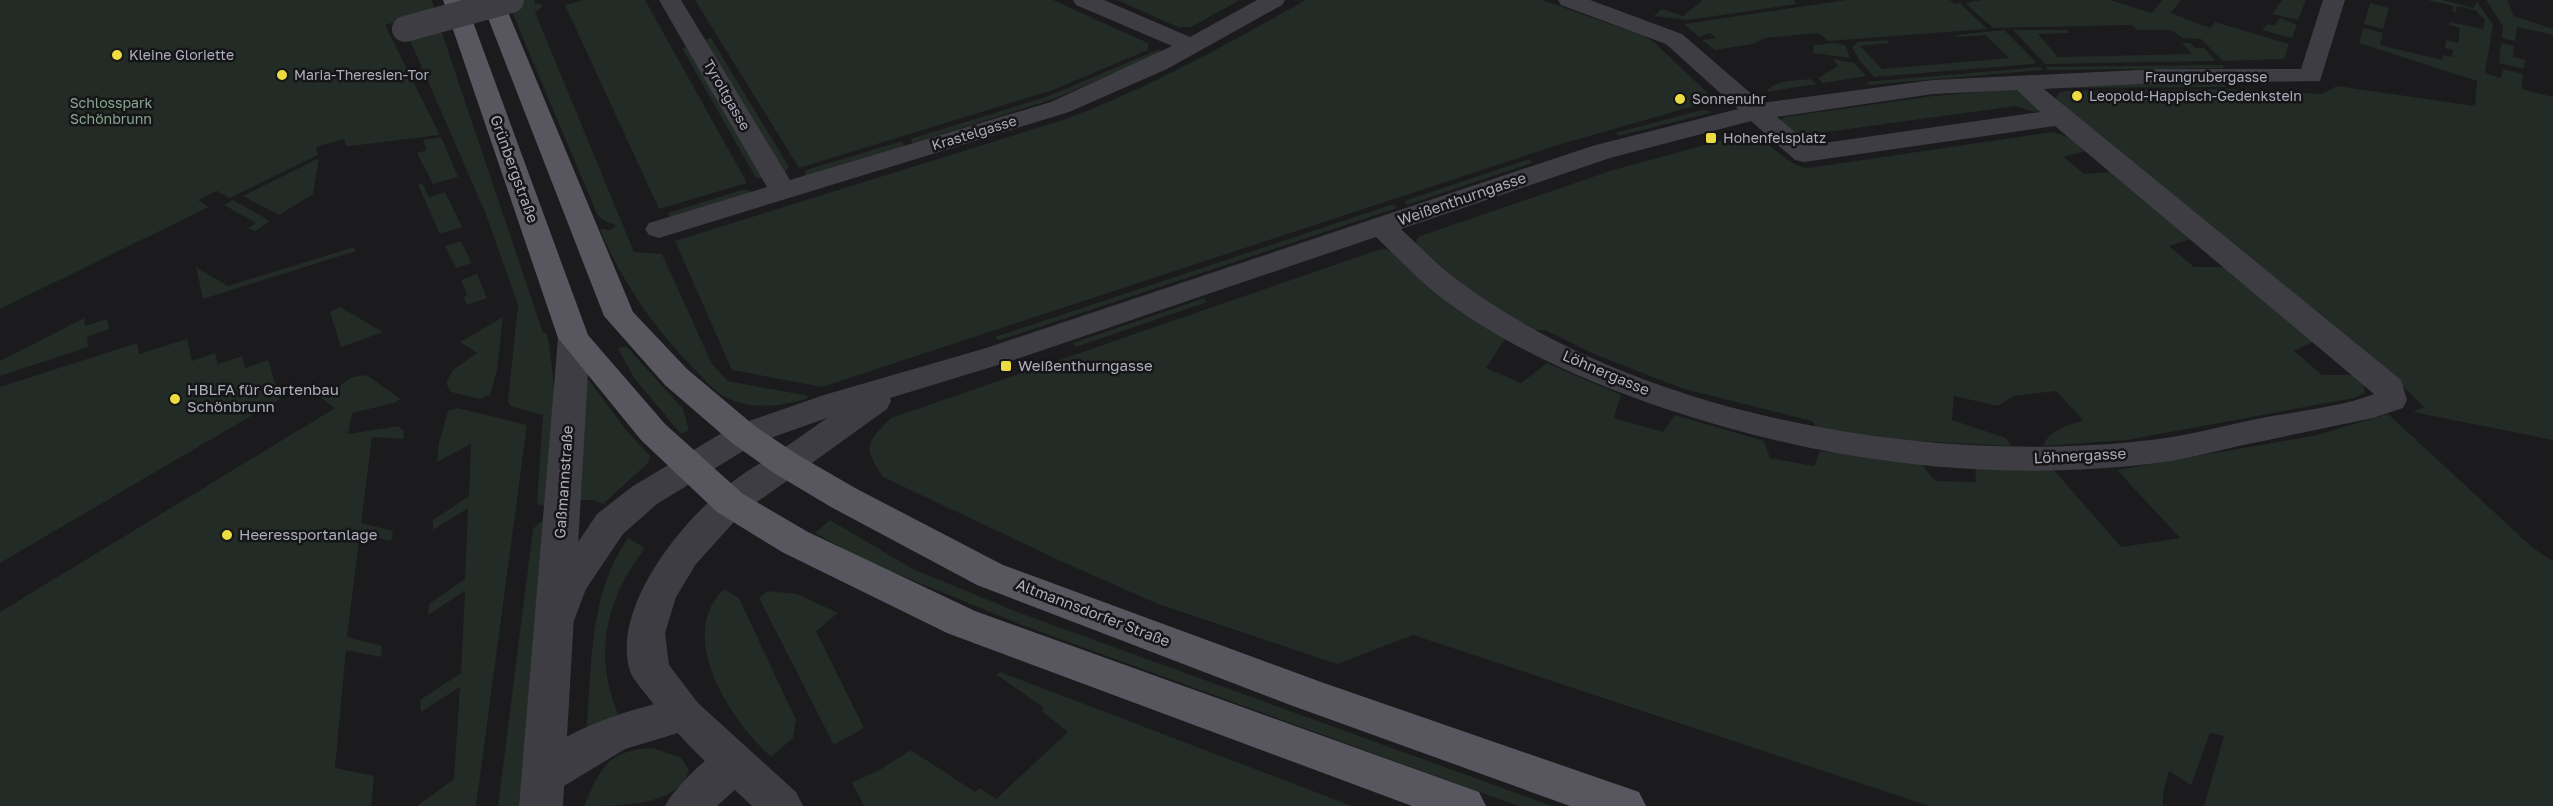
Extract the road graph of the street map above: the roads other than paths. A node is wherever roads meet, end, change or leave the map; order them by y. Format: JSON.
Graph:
{"nodes":[{"id":1,"x":454,"y":0,"type":"edge"},
{"id":2,"x":492,"y":0,"type":"edge"},
{"id":3,"x":511,"y":0,"type":"edge"},
{"id":4,"x":670,"y":0,"type":"edge"},
{"id":5,"x":1084,"y":0,"type":"edge"},
{"id":6,"x":1274,"y":0,"type":"edge"},
{"id":7,"x":1569,"y":0,"type":"edge"},
{"id":8,"x":2334,"y":0,"type":"edge"},
{"id":9,"x":397,"y":31,"type":"dead end"},
{"id":10,"x":1192,"y":46,"type":"junction"},
{"id":11,"x":2022,"y":82,"type":"junction"},
{"id":12,"x":1755,"y":112,"type":"junction"},
{"id":13,"x":2060,"y":117,"type":"junction"},
{"id":14,"x":783,"y":191,"type":"junction"},
{"id":15,"x":1382,"y":227,"type":"junction"},
{"id":16,"x":659,"y":229,"type":"dead end"},
{"id":17,"x":574,"y":338,"type":"junction"},
{"id":18,"x":897,"y":385,"type":"junction"},
{"id":19,"x":744,"y":435,"type":"junction"},
{"id":20,"x":786,"y":465,"type":"junction"},
{"id":21,"x":690,"y":468,"type":"junction"},
{"id":22,"x":730,"y":503,"type":"junction"},
{"id":23,"x":554,"y":625,"type":"junction"},
{"id":24,"x":684,"y":715,"type":"junction"},
{"id":25,"x":733,"y":761,"type":"junction"},
{"id":26,"x":542,"y":791,"type":"edge"},
{"id":27,"x":687,"y":806,"type":"edge"},
{"id":28,"x":781,"y":806,"type":"edge"},
{"id":29,"x":1464,"y":806,"type":"edge"},
{"id":30,"x":1624,"y":806,"type":"edge"}],
"edges":[{"from":1,"to":17,"type":"main road","name":"Grünbergstraße"},
{"from":2,"to":19,"type":"main road","name":"Altmannsdorfer Straße"},
{"from":3,"to":9,"type":"street","bridge":true},
{"from":4,"to":14,"type":"street","name":"Tyroltgasse"},
{"from":5,"to":10,"type":"street"},
{"from":6,"to":10,"type":"street","name":"Krastelgasse"},
{"from":7,"to":12,"type":"street"},
{"from":8,"to":11,"type":"street","name":"Fraungrubergasse"},
{"from":10,"to":14,"type":"street","name":"Krastelgasse"},
{"from":11,"to":12,"type":"street"},
{"from":11,"to":13,"type":"street"},
{"from":12,"to":13,"type":"street"},
{"from":12,"to":15,"type":"street","name":"Weißenthurngasse"},
{"from":13,"to":15,"type":"street","name":"Löhnergasse"},
{"from":14,"to":16,"type":"street","name":"Krastelgasse"},
{"from":15,"to":18,"type":"street","name":"Weißenthurngasse"},
{"from":17,"to":21,"type":"main road"},
{"from":17,"to":23,"type":"street","name":"Gaßmannstraße"},
{"from":18,"to":19,"type":"street","name":"Weißenthurngasse"},
{"from":18,"to":20,"type":"street","name":"Weißenthurngasse"},
{"from":19,"to":20,"type":"main road","name":"Altmannsdorfer Straße"},
{"from":19,"to":21,"type":"street","name":"Weißenthurngasse"},
{"from":20,"to":22,"type":"street","name":"Weißenthurngasse"},
{"from":20,"to":30,"type":"main road","name":"Altmannsdorfer Straße"},
{"from":21,"to":22,"type":"main road"},
{"from":21,"to":23,"type":"street","name":"Gaßmannstraße"},
{"from":22,"to":24,"type":"street","name":"Weißenthurngasse"},
{"from":22,"to":29,"type":"main road"},
{"from":23,"to":26,"type":"street","name":"Gaßmannstraße"},
{"from":24,"to":25,"type":"street","name":"Weißenthurngasse"},
{"from":24,"to":26,"type":"street"},
{"from":25,"to":27,"type":"street"},
{"from":25,"to":28,"type":"street","name":"Weißenthurngasse"}]}
